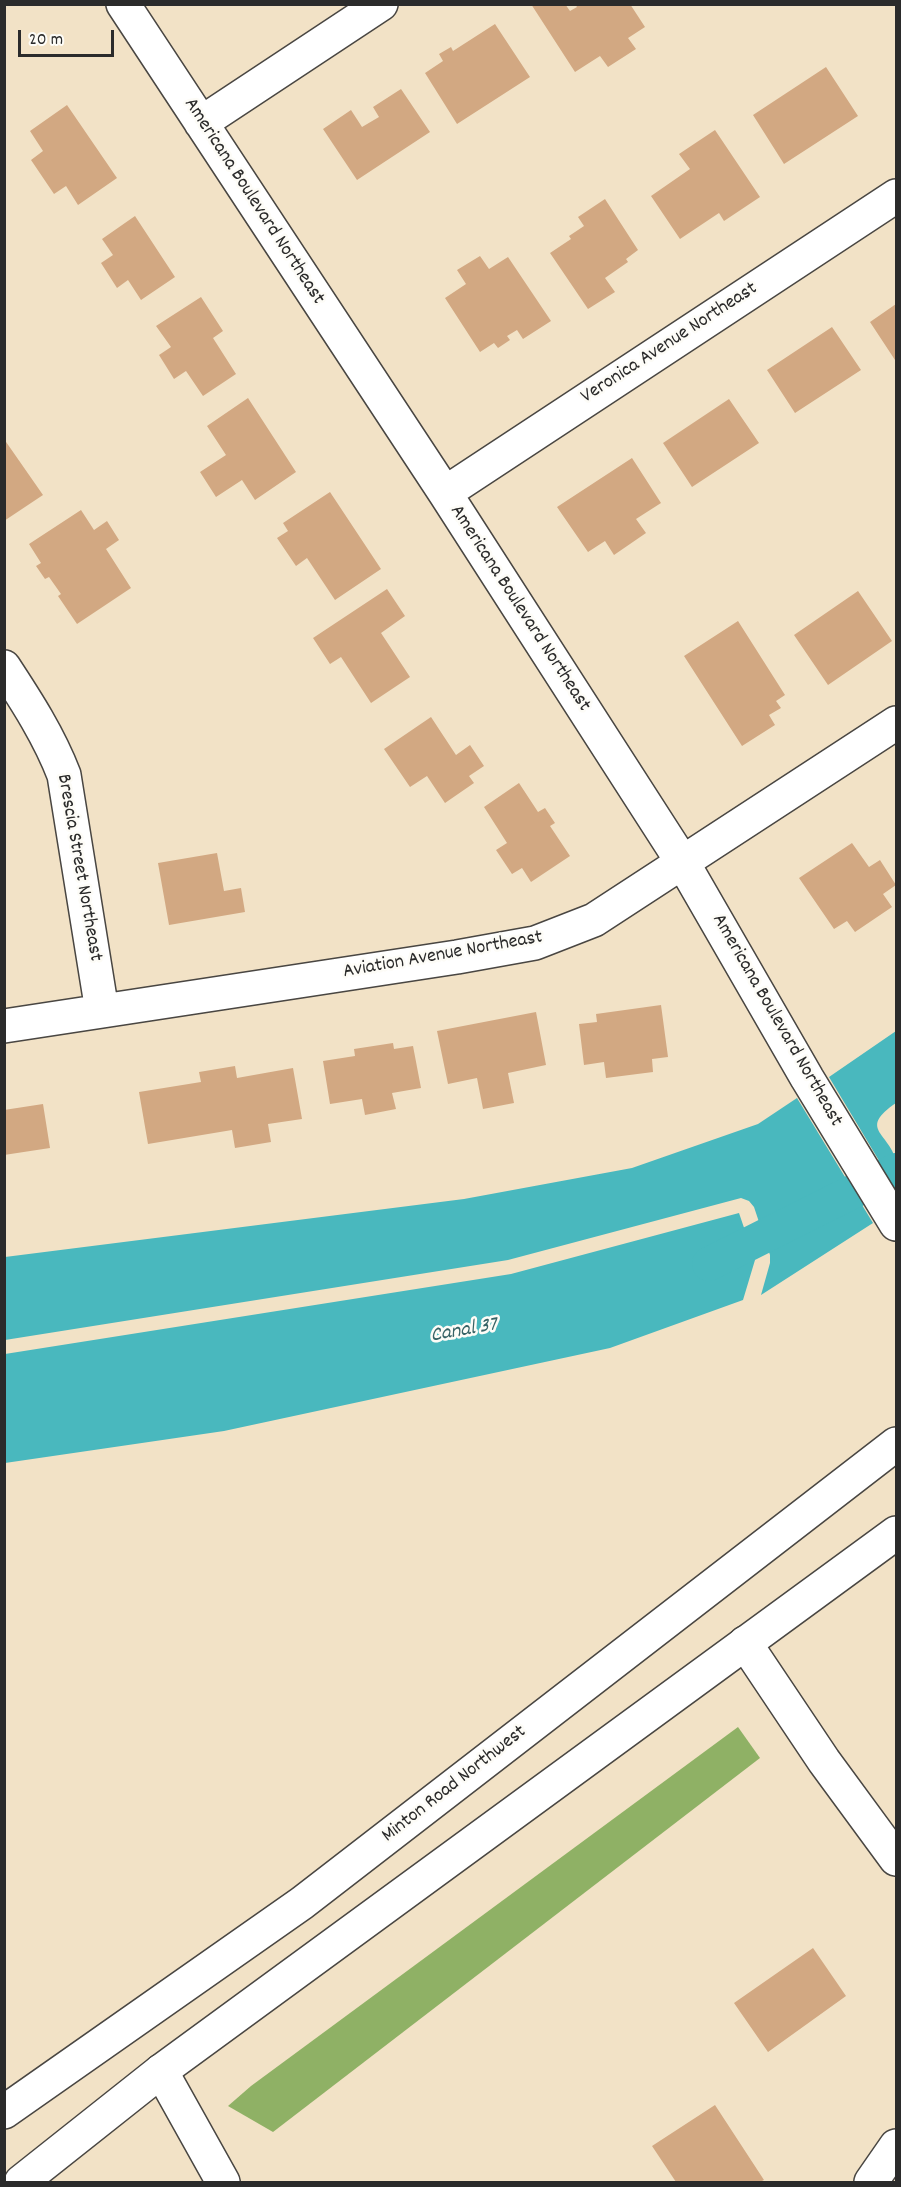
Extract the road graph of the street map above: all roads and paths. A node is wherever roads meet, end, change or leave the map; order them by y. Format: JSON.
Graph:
{"nodes":[{"id":1,"x":123,"y":4,"type":"edge"},
{"id":2,"x":381,"y":4,"type":"edge"},
{"id":3,"x":201,"y":123,"type":"junction"},
{"id":4,"x":897,"y":195,"type":"edge"},
{"id":5,"x":445,"y":493,"type":"junction"},
{"id":6,"x":4,"y":667,"type":"edge"},
{"id":7,"x":897,"y":723,"type":"edge"},
{"id":8,"x":683,"y":863,"type":"junction"},
{"id":9,"x":102,"y":1011,"type":"junction"},
{"id":10,"x":4,"y":1026,"type":"edge"},
{"id":11,"x":897,"y":1224,"type":"edge"},
{"id":12,"x":897,"y":1444,"type":"edge"},
{"id":13,"x":897,"y":1533,"type":"edge"},
{"id":14,"x":745,"y":1643,"type":"junction"},
{"id":15,"x":897,"y":1859,"type":"edge"},
{"id":16,"x":161,"y":2071,"type":"junction"},
{"id":17,"x":4,"y":2112,"type":"edge"},
{"id":18,"x":897,"y":2146,"type":"edge"},
{"id":19,"x":21,"y":2182,"type":"edge"},
{"id":20,"x":223,"y":2182,"type":"edge"},
{"id":21,"x":871,"y":2182,"type":"edge"}],
"edges":[{"from":1,"to":3,"type":"street","name":"Americana Boulevard Northeast"},
{"from":2,"to":3,"type":"street"},
{"from":3,"to":5,"type":"street","name":"Americana Boulevard Northeast"},
{"from":4,"to":5,"type":"street","name":"Veronica Avenue Northeast"},
{"from":5,"to":8,"type":"street","name":"Americana Boulevard Northeast"},
{"from":6,"to":9,"type":"street","name":"Brescia Street Northeast"},
{"from":7,"to":8,"type":"street","name":"Aviation Avenue Northeast"},
{"from":8,"to":9,"type":"street","name":"Aviation Avenue Northeast"},
{"from":8,"to":11,"type":"street","name":"Americana Boulevard Northeast"},
{"from":9,"to":10,"type":"street","name":"Aviation Avenue Northeast"},
{"from":12,"to":17,"type":"street","name":"Minton Road Northwest"},
{"from":13,"to":14,"type":"street"},
{"from":14,"to":15,"type":"street"},
{"from":14,"to":16,"type":"street"},
{"from":16,"to":19,"type":"street"},
{"from":16,"to":20,"type":"street"},
{"from":18,"to":21,"type":"street"}]}
